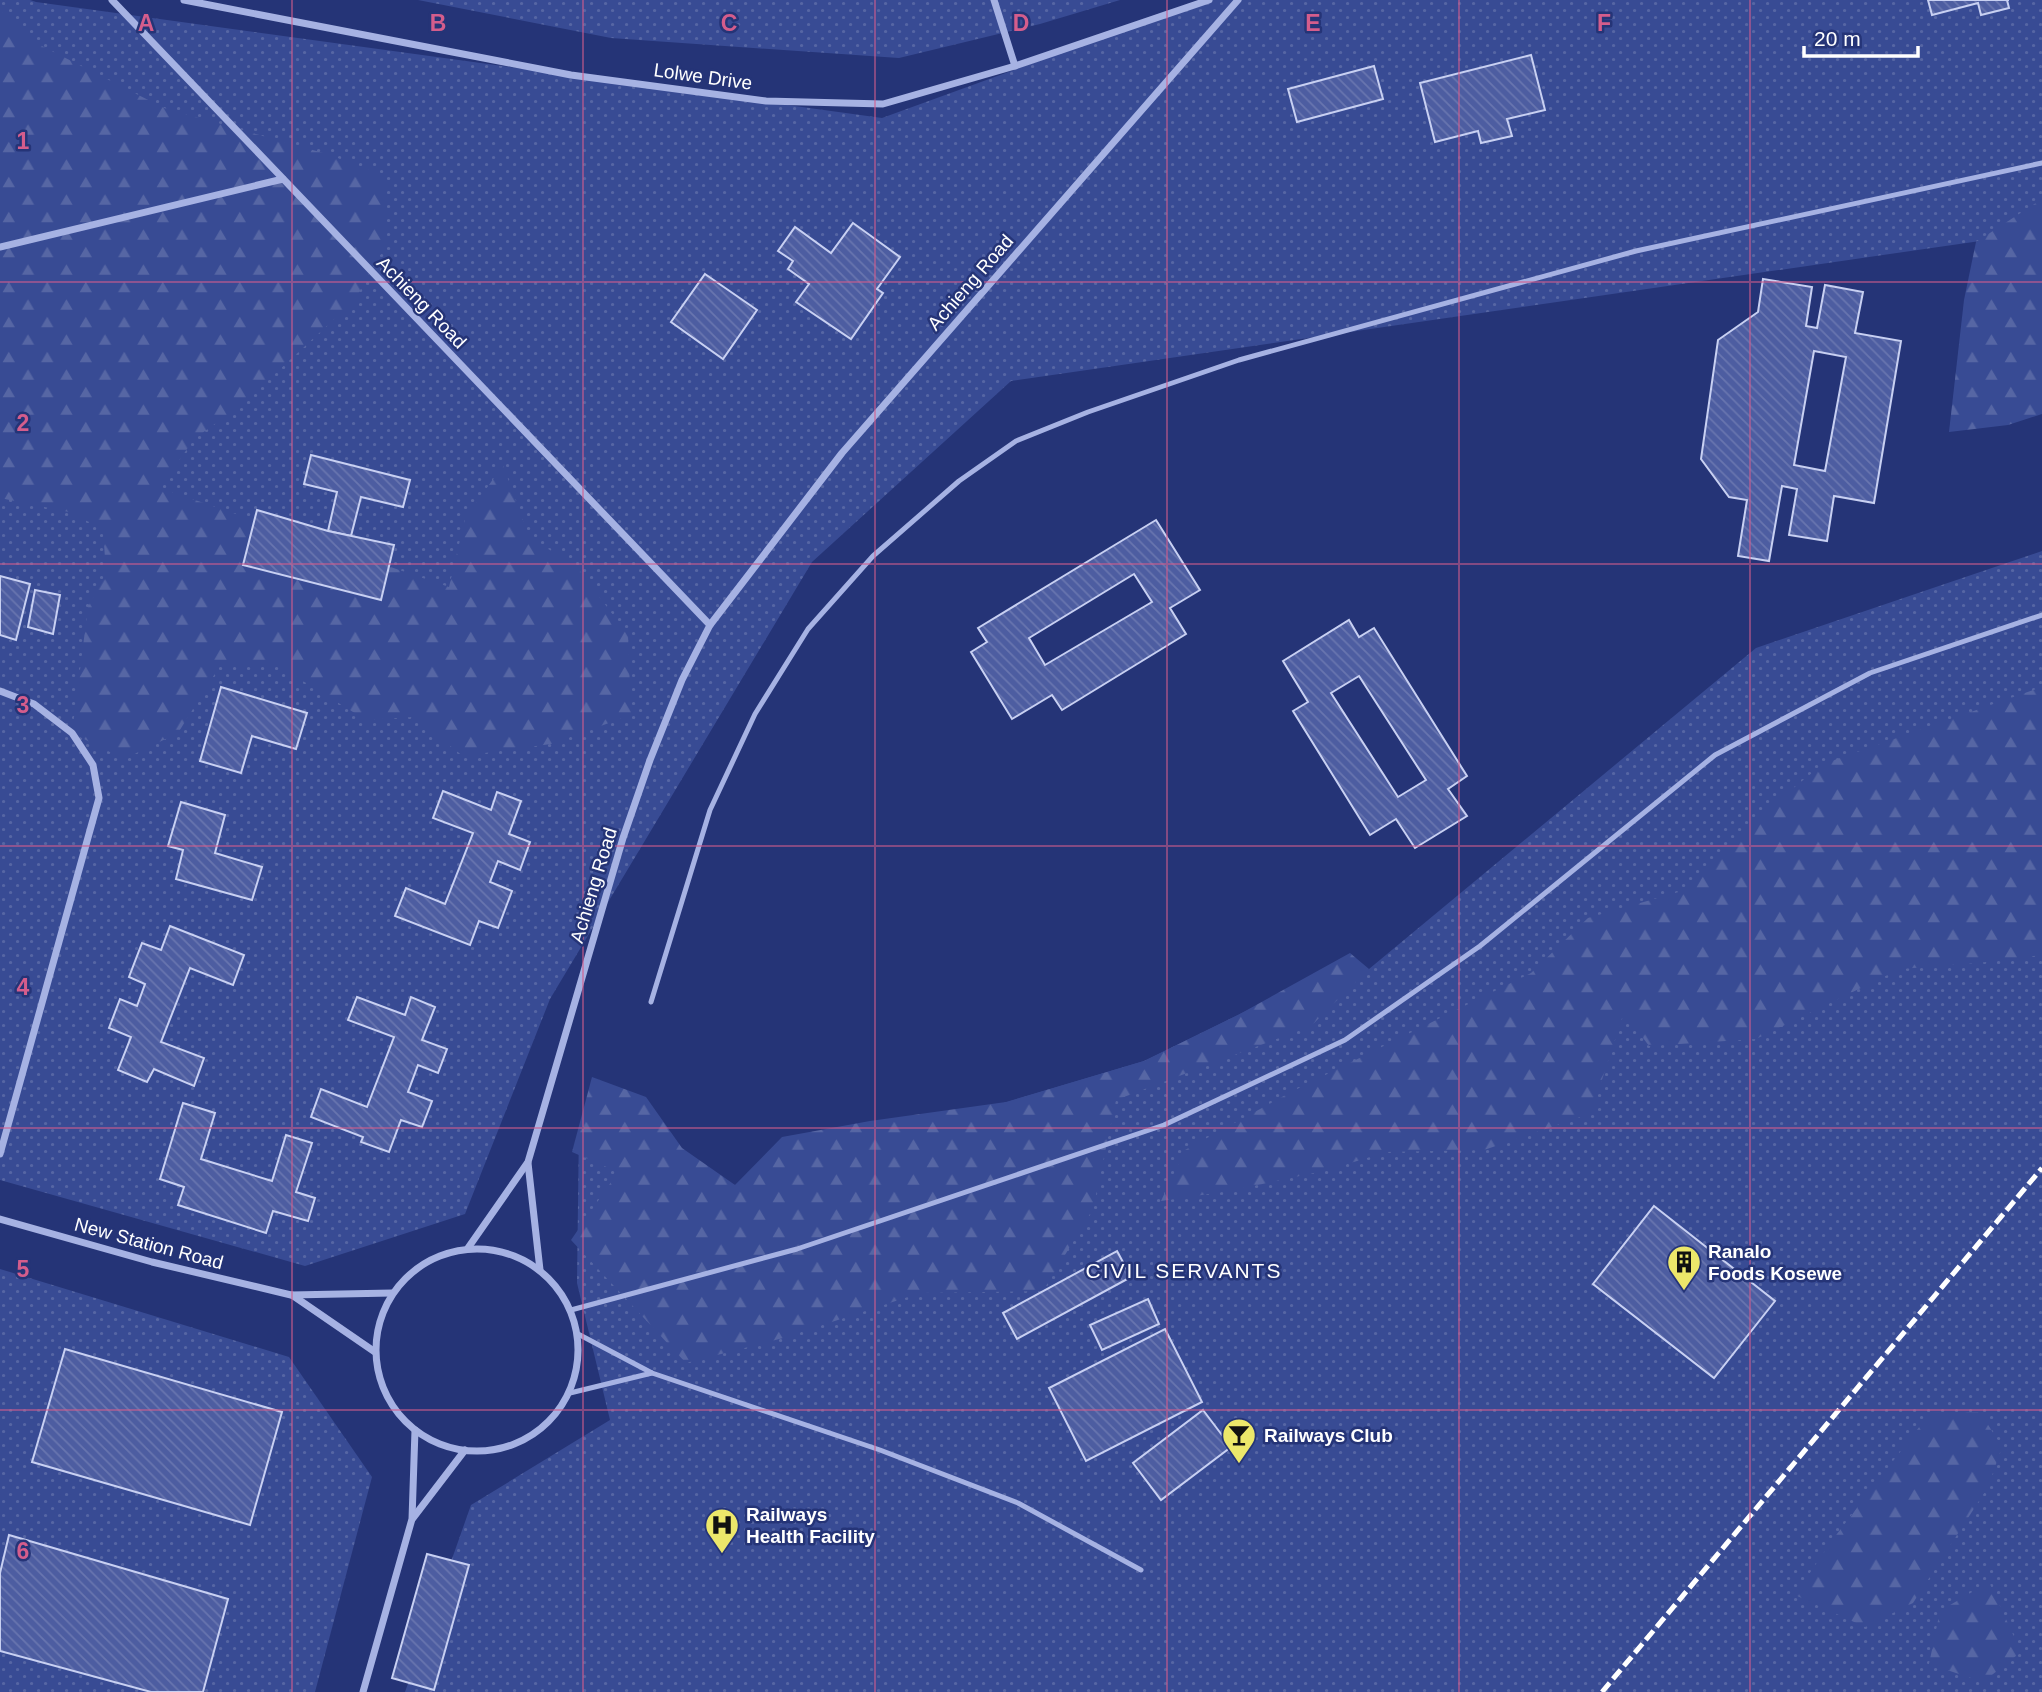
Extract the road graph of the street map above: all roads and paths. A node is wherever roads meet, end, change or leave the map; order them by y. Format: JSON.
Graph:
{"nodes":[{"id":1,"x":112,"y":0,"type":"edge"},
{"id":2,"x":184,"y":0,"type":"edge"},
{"id":3,"x":994,"y":0,"type":"edge"},
{"id":4,"x":1209,"y":0,"type":"edge"},
{"id":5,"x":1238,"y":0,"type":"edge"},
{"id":6,"x":1015,"y":66,"type":"junction"},
{"id":7,"x":2042,"y":163,"type":"edge"},
{"id":8,"x":283,"y":179,"type":"junction"},
{"id":9,"x":0,"y":247,"type":"edge"},
{"id":10,"x":2042,"y":615,"type":"edge"},
{"id":11,"x":710,"y":625,"type":"junction"},
{"id":12,"x":0,"y":691,"type":"edge"},
{"id":13,"x":651,"y":1002,"type":"dead end"},
{"id":14,"x":0,"y":1154,"type":"edge"},
{"id":15,"x":528,"y":1162,"type":"junction"},
{"id":16,"x":0,"y":1219,"type":"edge"},
{"id":17,"x":468,"y":1248,"type":"junction"},
{"id":18,"x":540,"y":1270,"type":"junction"},
{"id":19,"x":392,"y":1293,"type":"junction"},
{"id":20,"x":291,"y":1295,"type":"junction"},
{"id":21,"x":571,"y":1310,"type":"junction"},
{"id":22,"x":578,"y":1334,"type":"junction"},
{"id":23,"x":376,"y":1352,"type":"junction"},
{"id":24,"x":652,"y":1373,"type":"junction"},
{"id":25,"x":570,"y":1392,"type":"junction"},
{"id":26,"x":415,"y":1430,"type":"junction"},
{"id":27,"x":465,"y":1450,"type":"junction"},
{"id":28,"x":412,"y":1519,"type":"junction"},
{"id":29,"x":1140,"y":1570,"type":"dead end"},
{"id":30,"x":363,"y":1692,"type":"edge"}],
"edges":[{"from":1,"to":8,"type":"street","name":"Achieng Road"},
{"from":2,"to":6,"type":"street","name":"Lolwe Drive"},
{"from":3,"to":6,"type":"street"},
{"from":4,"to":6,"type":"street","name":"Lolwe Drive"},
{"from":5,"to":11,"type":"street","name":"Achieng Road"},
{"from":7,"to":13,"type":"lane"},
{"from":8,"to":9,"type":"street"},
{"from":8,"to":11,"type":"street","name":"Achieng Road"},
{"from":10,"to":21,"type":"lane"},
{"from":11,"to":15,"type":"street","name":"Achieng Road"},
{"from":12,"to":14,"type":"street"},
{"from":15,"to":17,"type":"street"},
{"from":15,"to":18,"type":"street"},
{"from":16,"to":20,"type":"street","name":"New Station Road"},
{"from":17,"to":18,"type":"street"},
{"from":17,"to":19,"type":"street"},
{"from":18,"to":21,"type":"street"},
{"from":19,"to":20,"type":"street","name":"New Station Road"},
{"from":19,"to":23,"type":"street"},
{"from":20,"to":23,"type":"street","name":"New Station Road"},
{"from":21,"to":22,"type":"street"},
{"from":22,"to":24,"type":"lane"},
{"from":22,"to":25,"type":"street"},
{"from":23,"to":26,"type":"street"},
{"from":24,"to":25,"type":"lane"},
{"from":24,"to":29,"type":"lane"},
{"from":25,"to":27,"type":"street"},
{"from":26,"to":27,"type":"street"},
{"from":26,"to":28,"type":"street"},
{"from":27,"to":28,"type":"street"},
{"from":28,"to":30,"type":"street"}]}
